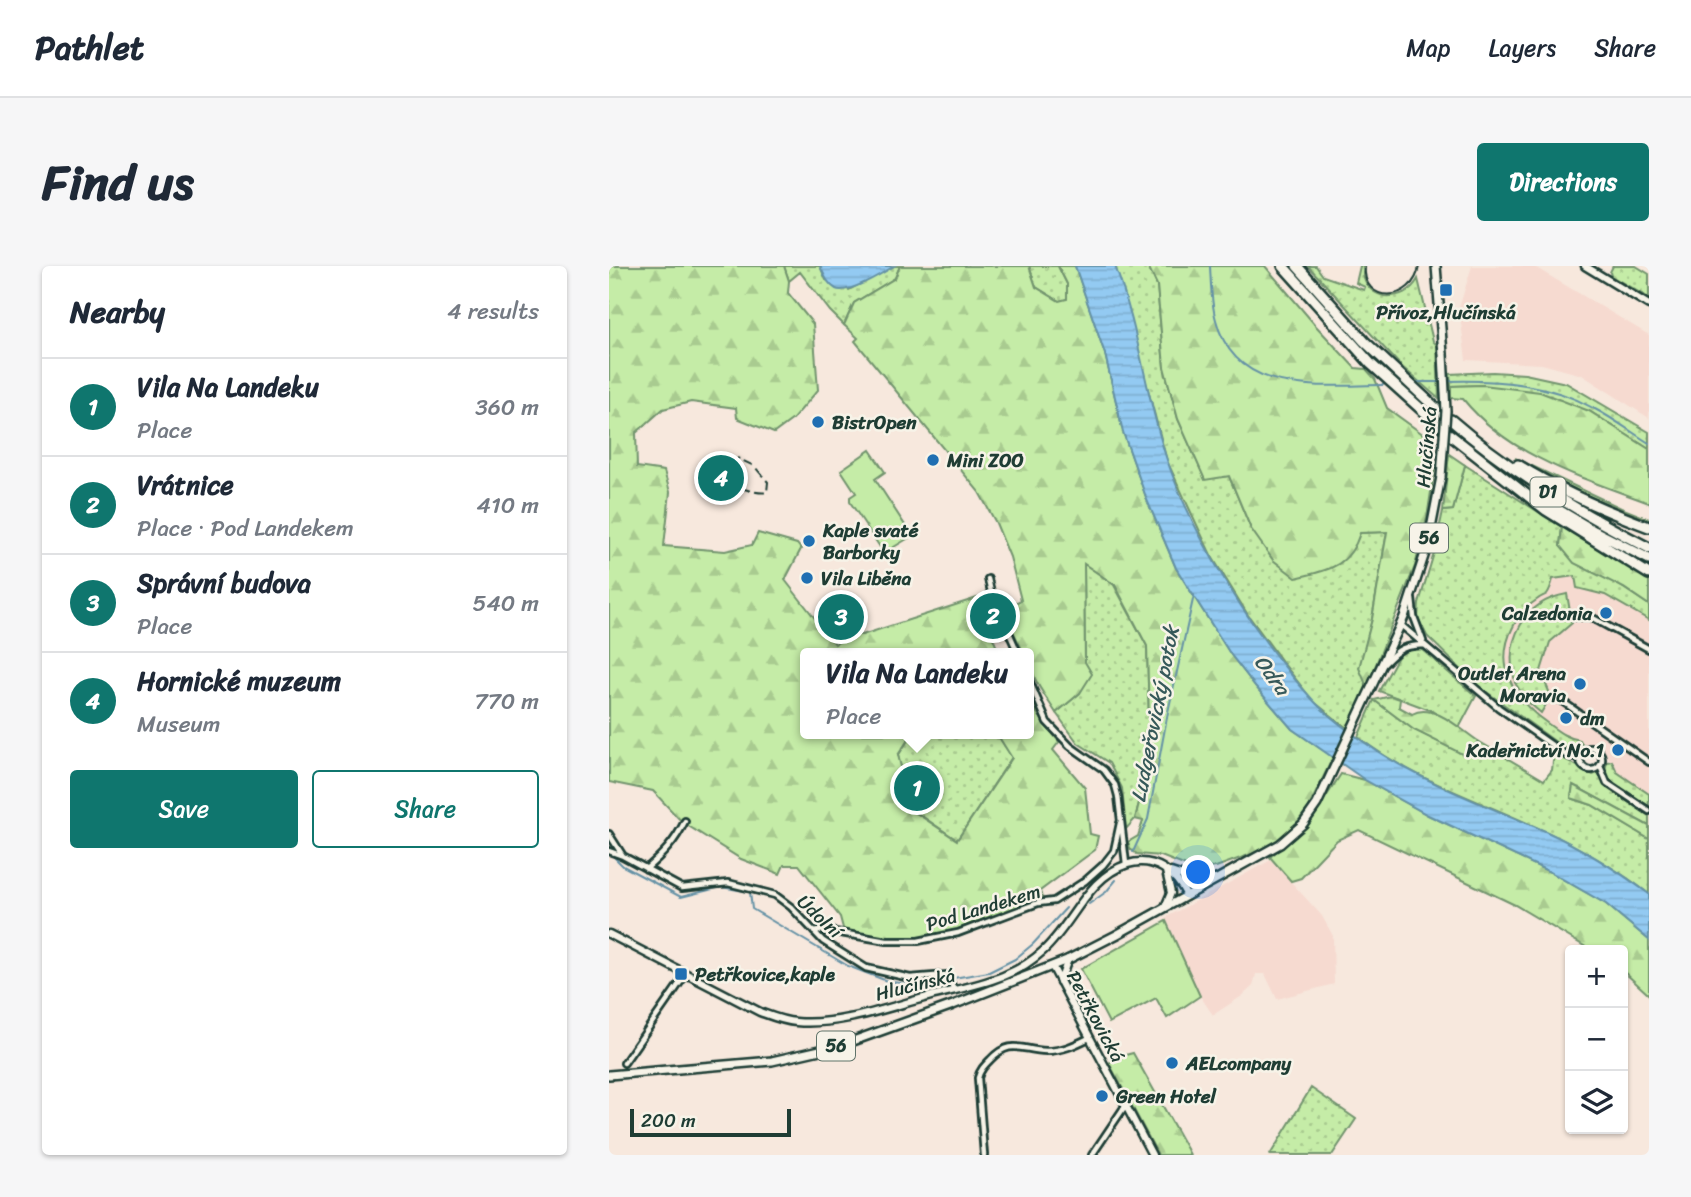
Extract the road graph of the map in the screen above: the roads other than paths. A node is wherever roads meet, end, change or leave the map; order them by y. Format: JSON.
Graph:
{"nodes":[{"id":1,"x":1283,"y":266,"type":"edge"},
{"id":2,"x":1297,"y":266,"type":"edge"},
{"id":3,"x":1436,"y":266,"type":"edge"},
{"id":4,"x":1585,"y":266,"type":"edge"},
{"id":5,"x":1649,"y":305,"type":"edge"},
{"id":6,"x":1440,"y":412,"type":"dead end"},
{"id":7,"x":1440,"y":426,"type":"dead end"},
{"id":8,"x":1449,"y":434,"type":"dead end"},
{"id":9,"x":1478,"y":456,"type":"junction"},
{"id":10,"x":1649,"y":527,"type":"edge"},
{"id":11,"x":1649,"y":548,"type":"edge"},
{"id":12,"x":1649,"y":559,"type":"edge"},
{"id":13,"x":1649,"y":574,"type":"edge"},
{"id":14,"x":988,"y":579,"type":"dead end"},
{"id":15,"x":1412,"y":597,"type":"junction"},
{"id":16,"x":1571,"y":617,"type":"dead end"},
{"id":17,"x":1401,"y":625,"type":"junction"},
{"id":18,"x":1425,"y":645,"type":"junction"},
{"id":19,"x":1016,"y":648,"type":"edge"},
{"id":20,"x":1649,"y":649,"type":"edge"},
{"id":21,"x":1381,"y":667,"type":"junction"},
{"id":22,"x":1034,"y":692,"type":"edge"},
{"id":23,"x":1559,"y":699,"type":"dead end"},
{"id":24,"x":1580,"y":758,"type":"junction"},
{"id":25,"x":1649,"y":762,"type":"edge"},
{"id":26,"x":1600,"y":766,"type":"junction"},
{"id":27,"x":1649,"y":811,"type":"edge"},
{"id":28,"x":685,"y":821,"type":"dead end"},
{"id":29,"x":1120,"y":823,"type":"junction"},
{"id":30,"x":609,"y":834,"type":"edge"},
{"id":31,"x":612,"y":852,"type":"edge"},
{"id":32,"x":623,"y":856,"type":"junction"},
{"id":33,"x":1126,"y":864,"type":"junction"},
{"id":34,"x":646,"y":869,"type":"junction"},
{"id":35,"x":1166,"y":869,"type":"junction"},
{"id":36,"x":1219,"y":880,"type":"junction"},
{"id":37,"x":1187,"y":896,"type":"junction"},
{"id":38,"x":1163,"y":909,"type":"junction"},
{"id":39,"x":814,"y":932,"type":"junction"},
{"id":40,"x":609,"y":934,"type":"edge"},
{"id":41,"x":1068,"y":959,"type":"junction"},
{"id":42,"x":1052,"y":966,"type":"junction"},
{"id":43,"x":685,"y":974,"type":"junction"},
{"id":44,"x":1060,"y":982,"type":"junction"},
{"id":45,"x":951,"y":984,"type":"junction"},
{"id":46,"x":1089,"y":1038,"type":"junction"},
{"id":47,"x":624,"y":1063,"type":"dead end"},
{"id":48,"x":609,"y":1075,"type":"edge"},
{"id":49,"x":1125,"y":1106,"type":"junction"},
{"id":50,"x":984,"y":1155,"type":"edge"},
{"id":51,"x":1092,"y":1155,"type":"edge"},
{"id":52,"x":1152,"y":1155,"type":"edge"}],
"edges":[{"from":1,"to":7,"type":"highway"},
{"from":2,"to":6,"type":"highway"},
{"from":3,"to":15,"type":"main road","name":"Hlučínská","number":"56","bridge":true},
{"from":4,"to":5,"type":"street"},
{"from":8,"to":9,"type":"highway","number":"D1"},
{"from":9,"to":12,"type":"highway","number":"D1"},
{"from":9,"to":13,"type":"highway","number":"D1"},
{"from":10,"to":11,"type":"highway","number":"D1"},
{"from":14,"to":19,"type":"street"},
{"from":15,"to":17,"type":"main road","name":"Hlučínská","number":"56"},
{"from":15,"to":18,"type":"street"},
{"from":16,"to":20,"type":"street"},
{"from":17,"to":18,"type":"street"},
{"from":17,"to":21,"type":"main road","name":"Hlučínská","number":"56"},
{"from":18,"to":21,"type":"street"},
{"from":18,"to":24,"type":"street"},
{"from":21,"to":36,"type":"main road","name":"Hlučínská","number":"56"},
{"from":22,"to":29,"type":"street","name":"Pod Landekem"},
{"from":23,"to":25,"type":"street"},
{"from":24,"to":26,"type":"street"},
{"from":24,"to":26,"type":"street"},
{"from":26,"to":27,"type":"street"},
{"from":28,"to":34,"type":"street"},
{"from":29,"to":33,"type":"street","name":"Pod Landekem"},
{"from":29,"to":39,"type":"street","name":"Pod Landekem"},
{"from":30,"to":32,"type":"street","name":"Údolní"},
{"from":31,"to":32,"type":"street","name":"Údolní"},
{"from":32,"to":34,"type":"street","name":"Údolní"},
{"from":33,"to":35,"type":"street"},
{"from":33,"to":45,"type":"street","name":"Hlučínská"},
{"from":34,"to":39,"type":"street","name":"Údolní"},
{"from":35,"to":36,"type":"street"},
{"from":35,"to":37,"type":"street"},
{"from":35,"to":38,"type":"street"},
{"from":36,"to":37,"type":"main road","name":"Hlučínská","number":"56"},
{"from":37,"to":38,"type":"main road","name":"Hlučínská","number":"56"},
{"from":38,"to":41,"type":"main road","name":"Hlučínská","number":"56"},
{"from":39,"to":45,"type":"street","name":"Údolní"},
{"from":40,"to":43,"type":"street","name":"Hlučínská"},
{"from":41,"to":42,"type":"main road","number":"56"},
{"from":41,"to":44,"type":"street"},
{"from":42,"to":44,"type":"street","name":"Petřkovická"},
{"from":42,"to":48,"type":"main road","number":"56"},
{"from":43,"to":45,"type":"street","name":"Hlučínská"},
{"from":43,"to":47,"type":"street"},
{"from":44,"to":46,"type":"street","name":"Petřkovická"},
{"from":46,"to":49,"type":"street","name":"Petřkovická"},
{"from":46,"to":50,"type":"street"},
{"from":49,"to":51,"type":"street"},
{"from":49,"to":52,"type":"street","name":"Petřkovická"}]}
